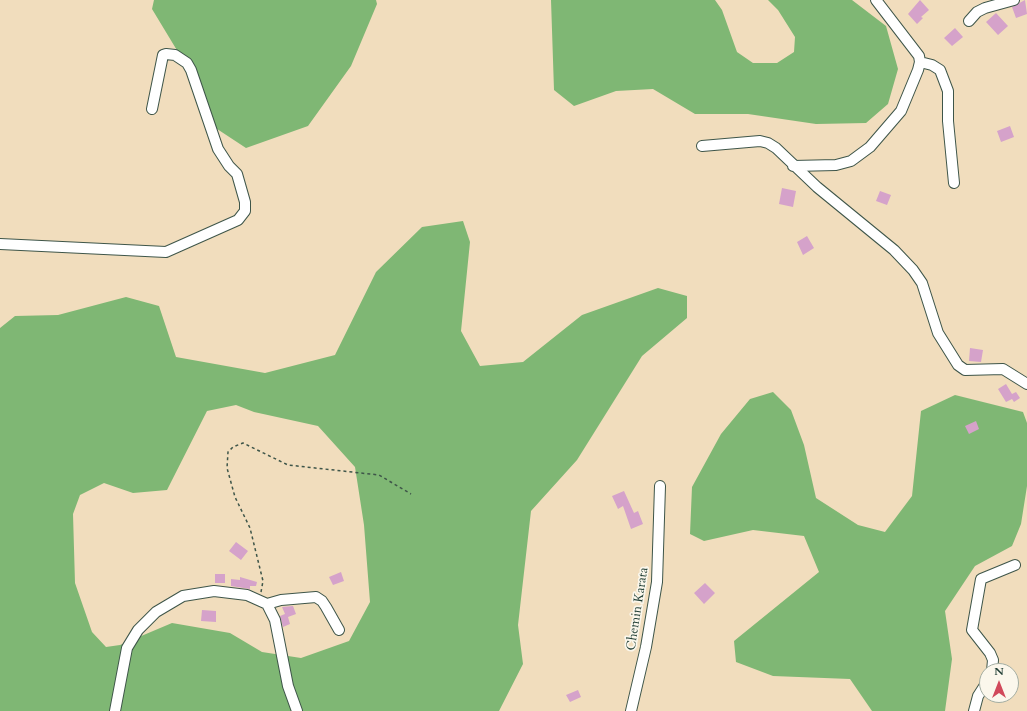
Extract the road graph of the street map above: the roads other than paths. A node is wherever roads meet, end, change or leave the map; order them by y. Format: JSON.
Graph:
{"nodes":[{"id":1,"x":876,"y":0,"type":"edge"},
{"id":2,"x":1014,"y":0,"type":"edge"},
{"id":3,"x":969,"y":21,"type":"dead end"},
{"id":4,"x":920,"y":62,"type":"junction"},
{"id":5,"x":152,"y":109,"type":"dead end"},
{"id":6,"x":702,"y":146,"type":"dead end"},
{"id":7,"x":793,"y":166,"type":"junction"},
{"id":8,"x":954,"y":183,"type":"dead end"},
{"id":9,"x":0,"y":244,"type":"edge"},
{"id":10,"x":1027,"y":384,"type":"edge"},
{"id":11,"x":660,"y":486,"type":"dead end"},
{"id":12,"x":1015,"y":565,"type":"dead end"},
{"id":13,"x":264,"y":602,"type":"junction"},
{"id":14,"x":339,"y":630,"type":"dead end"},
{"id":15,"x":993,"y":663,"type":"edge"},
{"id":16,"x":979,"y":694,"type":"edge"},
{"id":17,"x":114,"y":711,"type":"edge"},
{"id":18,"x":297,"y":711,"type":"edge"},
{"id":19,"x":631,"y":711,"type":"edge"},
{"id":20,"x":974,"y":711,"type":"edge"}],
"edges":[{"from":1,"to":4,"type":"street"},
{"from":2,"to":3,"type":"street"},
{"from":4,"to":7,"type":"street"},
{"from":4,"to":8,"type":"street"},
{"from":5,"to":9,"type":"street"},
{"from":6,"to":7,"type":"street"},
{"from":7,"to":10,"type":"street"},
{"from":11,"to":19,"type":"street","name":"Chemin Karata"},
{"from":12,"to":15,"type":"street"},
{"from":13,"to":14,"type":"street"},
{"from":13,"to":17,"type":"street"},
{"from":13,"to":18,"type":"street"},
{"from":16,"to":20,"type":"street"}]}
